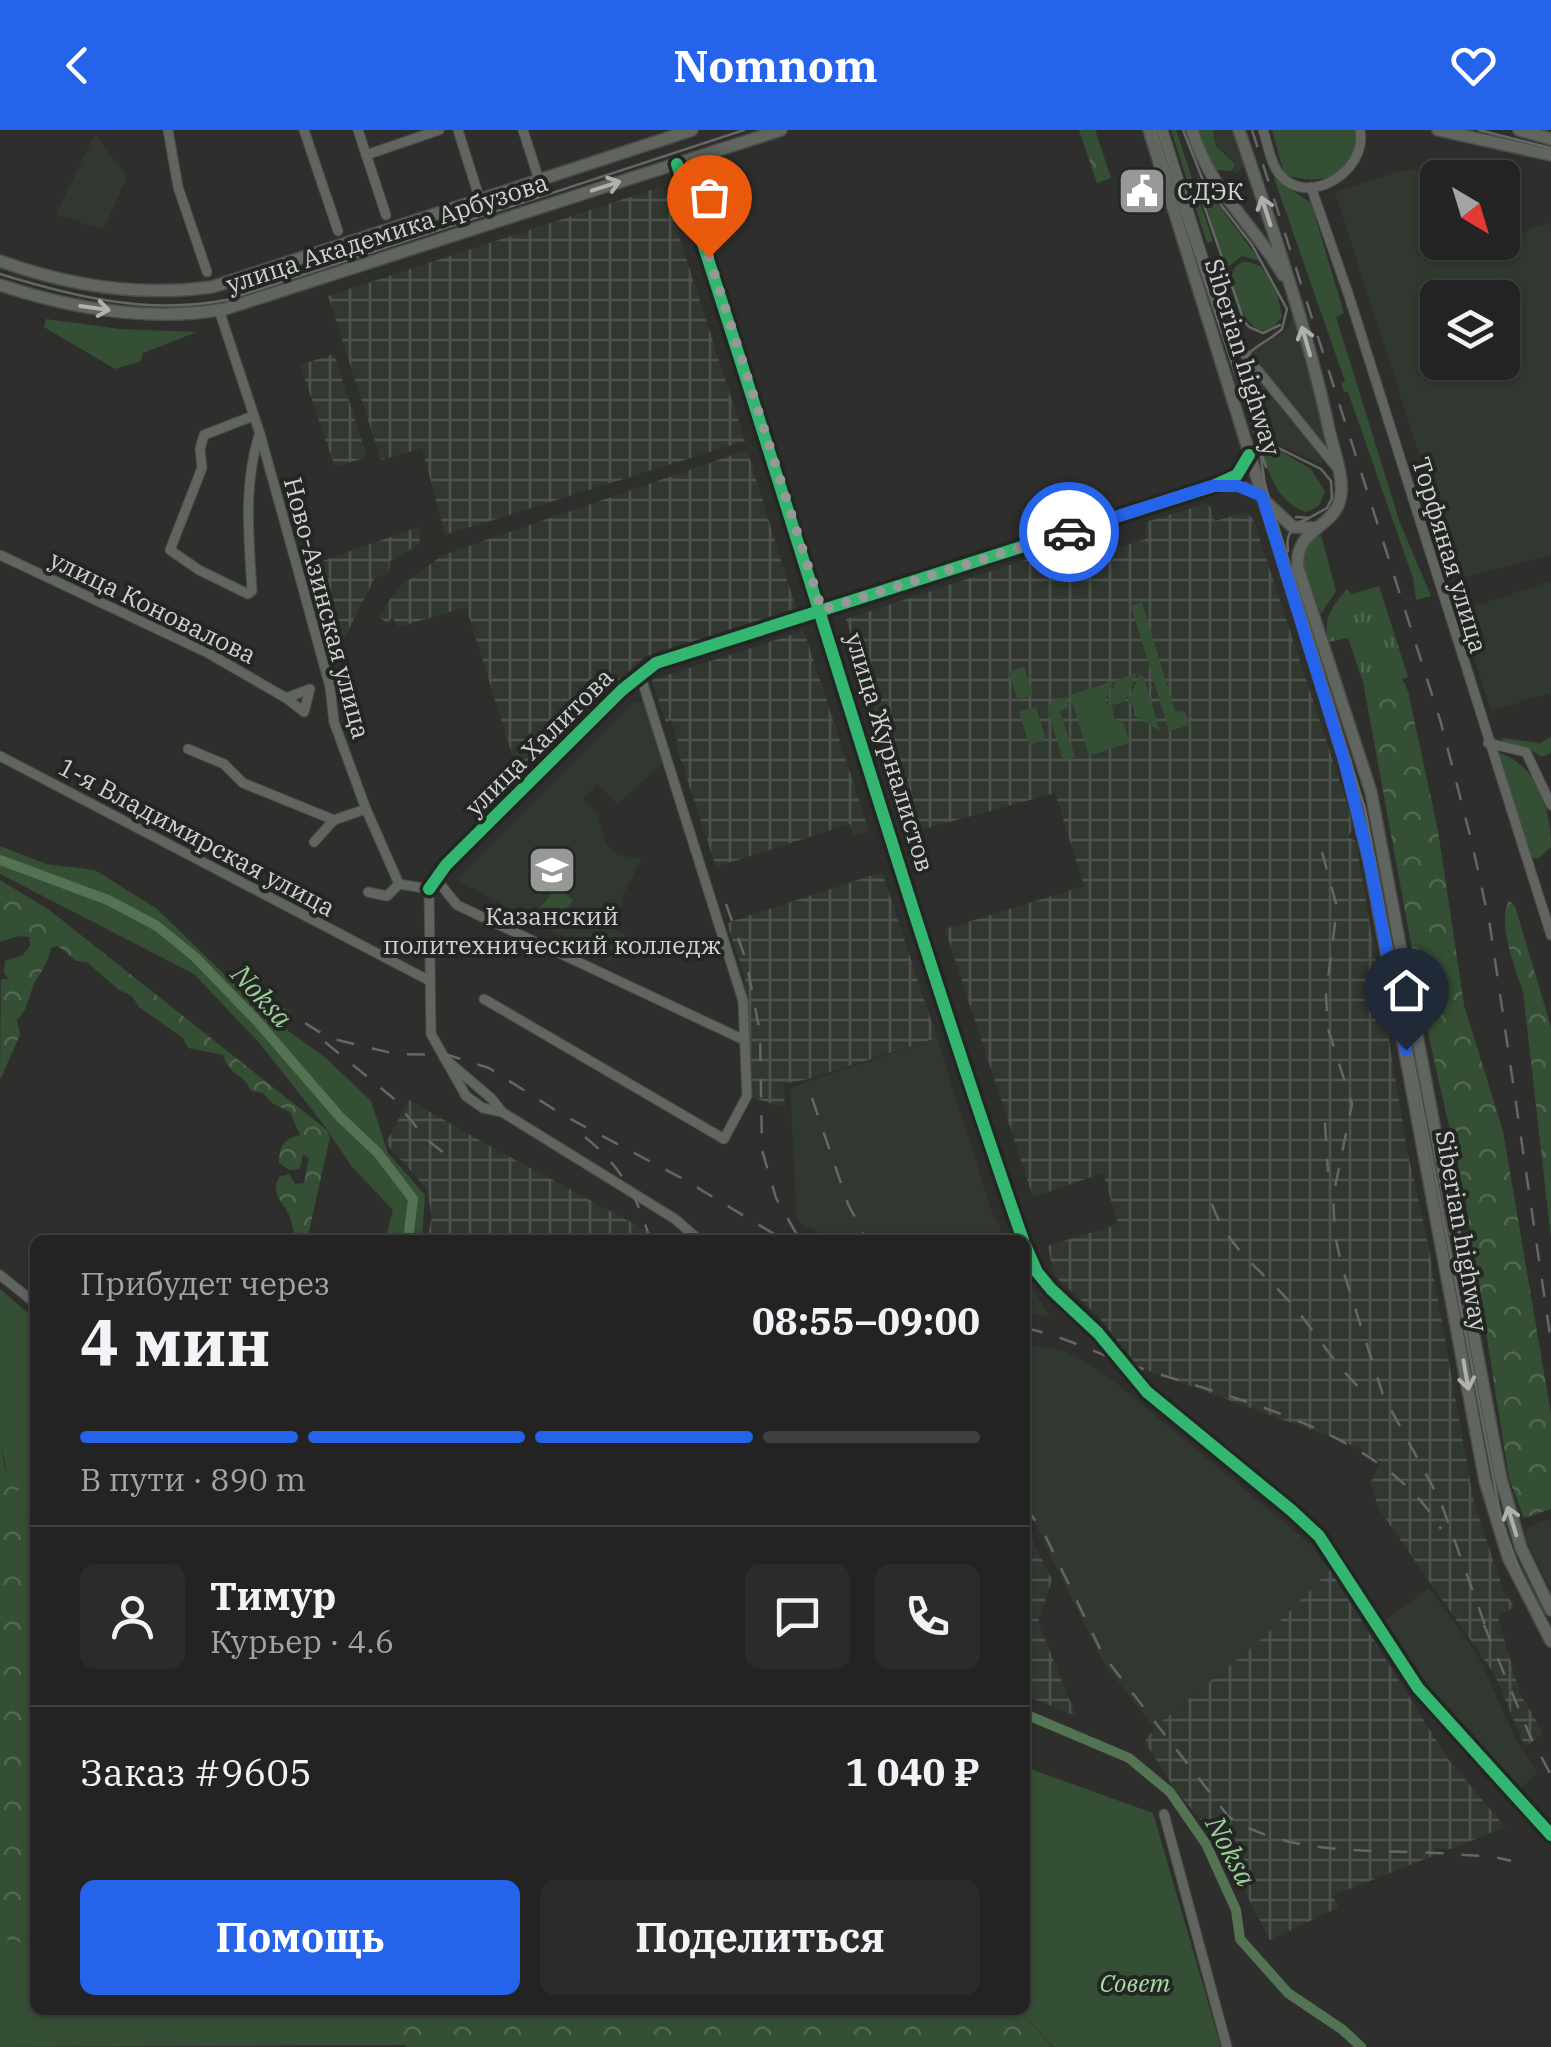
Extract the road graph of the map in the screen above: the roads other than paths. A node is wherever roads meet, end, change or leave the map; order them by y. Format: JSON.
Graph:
{"nodes":[{"id":1,"x":168,"y":130,"type":"edge"},
{"id":2,"x":304,"y":130,"type":"edge"},
{"id":3,"x":358,"y":130,"type":"edge"},
{"id":4,"x":439,"y":130,"type":"edge"},
{"id":5,"x":458,"y":130,"type":"edge"},
{"id":6,"x":523,"y":130,"type":"edge"},
{"id":7,"x":692,"y":130,"type":"edge"},
{"id":8,"x":780,"y":130,"type":"edge"},
{"id":9,"x":1149,"y":130,"type":"edge"},
{"id":10,"x":1163,"y":130,"type":"edge"},
{"id":11,"x":1192,"y":130,"type":"edge"},
{"id":12,"x":1240,"y":130,"type":"edge"},
{"id":13,"x":1264,"y":130,"type":"edge"},
{"id":14,"x":1360,"y":130,"type":"edge"},
{"id":15,"x":1369,"y":130,"type":"edge"},
{"id":16,"x":1438,"y":130,"type":"edge"},
{"id":17,"x":1519,"y":130,"type":"edge"},
{"id":18,"x":671,"y":133,"type":"edge"},
{"id":19,"x":1551,"y":139,"type":"edge"},
{"id":20,"x":1362,"y":144,"type":"junction"},
{"id":21,"x":366,"y":155,"type":"junction"},
{"id":22,"x":1551,"y":155,"type":"edge"},
{"id":23,"x":677,"y":164,"type":"junction"},
{"id":24,"x":539,"y":180,"type":"junction"},
{"id":25,"x":1311,"y":187,"type":"junction"},
{"id":26,"x":480,"y":200,"type":"junction"},
{"id":27,"x":386,"y":215,"type":"dead end"},
{"id":28,"x":338,"y":231,"type":"dead end"},
{"id":29,"x":0,"y":261,"type":"edge"},
{"id":30,"x":207,"y":272,"type":"dead end"},
{"id":31,"x":2,"y":287,"type":"edge"},
{"id":32,"x":1292,"y":292,"type":"junction"},
{"id":33,"x":220,"y":310,"type":"junction"},
{"id":34,"x":254,"y":416,"type":"junction"},
{"id":35,"x":260,"y":434,"type":"junction"},
{"id":36,"x":1249,"y":455,"type":"junction"},
{"id":37,"x":1337,"y":468,"type":"junction"},
{"id":38,"x":1212,"y":486,"type":"junction"},
{"id":39,"x":1262,"y":496,"type":"junction"},
{"id":40,"x":1318,"y":527,"type":"junction"},
{"id":41,"x":0,"y":555,"type":"edge"},
{"id":42,"x":822,"y":610,"type":"junction"},
{"id":43,"x":640,"y":674,"type":"junction"},
{"id":44,"x":286,"y":698,"type":"dead end"},
{"id":45,"x":1488,"y":743,"type":"junction"},
{"id":46,"x":188,"y":750,"type":"dead end"},
{"id":47,"x":0,"y":756,"type":"edge"},
{"id":48,"x":1551,"y":804,"type":"edge"},
{"id":49,"x":366,"y":809,"type":"junction"},
{"id":50,"x":334,"y":820,"type":"junction"},
{"id":51,"x":314,"y":842,"type":"dead end"},
{"id":52,"x":436,"y":879,"type":"junction"},
{"id":53,"x":399,"y":884,"type":"junction"},
{"id":54,"x":429,"y":889,"type":"junction"},
{"id":55,"x":368,"y":892,"type":"dead end"},
{"id":56,"x":1551,"y":935,"type":"edge"},
{"id":57,"x":428,"y":980,"type":"junction"},
{"id":58,"x":484,"y":998,"type":"dead end"},
{"id":59,"x":742,"y":1039,"type":"junction"},
{"id":60,"x":693,"y":1235,"type":"edge"},
{"id":61,"x":1021,"y":1235,"type":"edge"},
{"id":62,"x":1030,"y":1256,"type":"edge"},
{"id":63,"x":0,"y":1275,"type":"edge"},
{"id":64,"x":30,"y":1299,"type":"edge"},
{"id":65,"x":1551,"y":1610,"type":"edge"},
{"id":66,"x":1551,"y":1642,"type":"edge"},
{"id":67,"x":1164,"y":1814,"type":"dead end"},
{"id":68,"x":1551,"y":1836,"type":"edge"},
{"id":69,"x":1227,"y":2047,"type":"edge"}],
"edges":[{"from":1,"to":30,"type":"street"},
{"from":2,"to":28,"type":"street"},
{"from":3,"to":21,"type":"street"},
{"from":4,"to":21,"type":"street"},
{"from":5,"to":26,"type":"street"},
{"from":6,"to":24,"type":"street"},
{"from":7,"to":18,"type":"main road","name":"улица Академика Арбузова"},
{"from":8,"to":23,"type":"main road","name":"улица Академика Арбузова"},
{"from":9,"to":36,"type":"main road","name":"Siberian highway"},
{"from":10,"to":37,"type":"street"},
{"from":11,"to":32,"type":"main road"},
{"from":32,"to":12,"type":"main road","name":"Siberian highway","one_way":true},
{"from":13,"to":25,"type":"street"},
{"from":14,"to":20,"type":"street"},
{"from":15,"to":20,"type":"street"},
{"from":16,"to":22,"type":"main road"},
{"from":17,"to":19,"type":"main road"},
{"from":18,"to":24,"type":"main road","name":"улица Академика Арбузова"},
{"from":20,"to":25,"type":"street"},
{"from":21,"to":27,"type":"street"},
{"from":33,"to":23,"type":"main road","name":"улица Академика Арбузова","one_way":true},
{"from":23,"to":42,"type":"street","name":"улица Журналистов"},
{"from":24,"to":26,"type":"main road","name":"улица Академика Арбузова"},
{"from":25,"to":45,"type":"street","name":"Торфяная улица"},
{"from":26,"to":29,"type":"main road","name":"улица Академика Арбузова"},
{"from":31,"to":33,"type":"main road","name":"улица Академика Арбузова","one_way":true},
{"from":37,"to":32,"type":"main road","name":"Siberian highway","one_way":true},
{"from":33,"to":34,"type":"street","name":"Ново-Азинская улица"},
{"from":34,"to":35,"type":"street","name":"Ново-Азинская улица"},
{"from":34,"to":35,"type":"street"},
{"from":35,"to":49,"type":"street","name":"Ново-Азинская улица"},
{"from":36,"to":38,"type":"street"},
{"from":36,"to":39,"type":"main road","name":"Siberian highway"},
{"from":37,"to":40,"type":"main road","name":"Siberian highway"},
{"from":38,"to":39,"type":"street"},
{"from":38,"to":42,"type":"street","name":"улица Халитова"},
{"from":39,"to":40,"type":"main road"},
{"from":39,"to":66,"type":"main road","name":"Siberian highway","one_way":true},
{"from":65,"to":40,"type":"main road","name":"Siberian highway","one_way":true},
{"from":41,"to":44,"type":"street","name":"улица Коновалова"},
{"from":42,"to":43,"type":"street","name":"улица Халитова"},
{"from":42,"to":61,"type":"street","name":"улица Журналистов"},
{"from":43,"to":52,"type":"street","name":"улица Халитова"},
{"from":43,"to":59,"type":"street"},
{"from":45,"to":48,"type":"street"},
{"from":45,"to":56,"type":"street","name":"Торфяная улица"},
{"from":46,"to":50,"type":"street"},
{"from":47,"to":57,"type":"street","name":"1-я Владимирская улица"},
{"from":49,"to":50,"type":"street"},
{"from":49,"to":53,"type":"street","name":"Ново-Азинская улица"},
{"from":50,"to":51,"type":"street"},
{"from":52,"to":54,"type":"street","name":"улица Халитова"},
{"from":52,"to":59,"type":"street"},
{"from":53,"to":54,"type":"street"},
{"from":53,"to":55,"type":"street"},
{"from":54,"to":57,"type":"street"},
{"from":57,"to":60,"type":"street"},
{"from":58,"to":59,"type":"street"},
{"from":62,"to":68,"type":"street","name":"улица Журналистов"},
{"from":63,"to":64,"type":"street"},
{"from":67,"to":69,"type":"street"}]}
